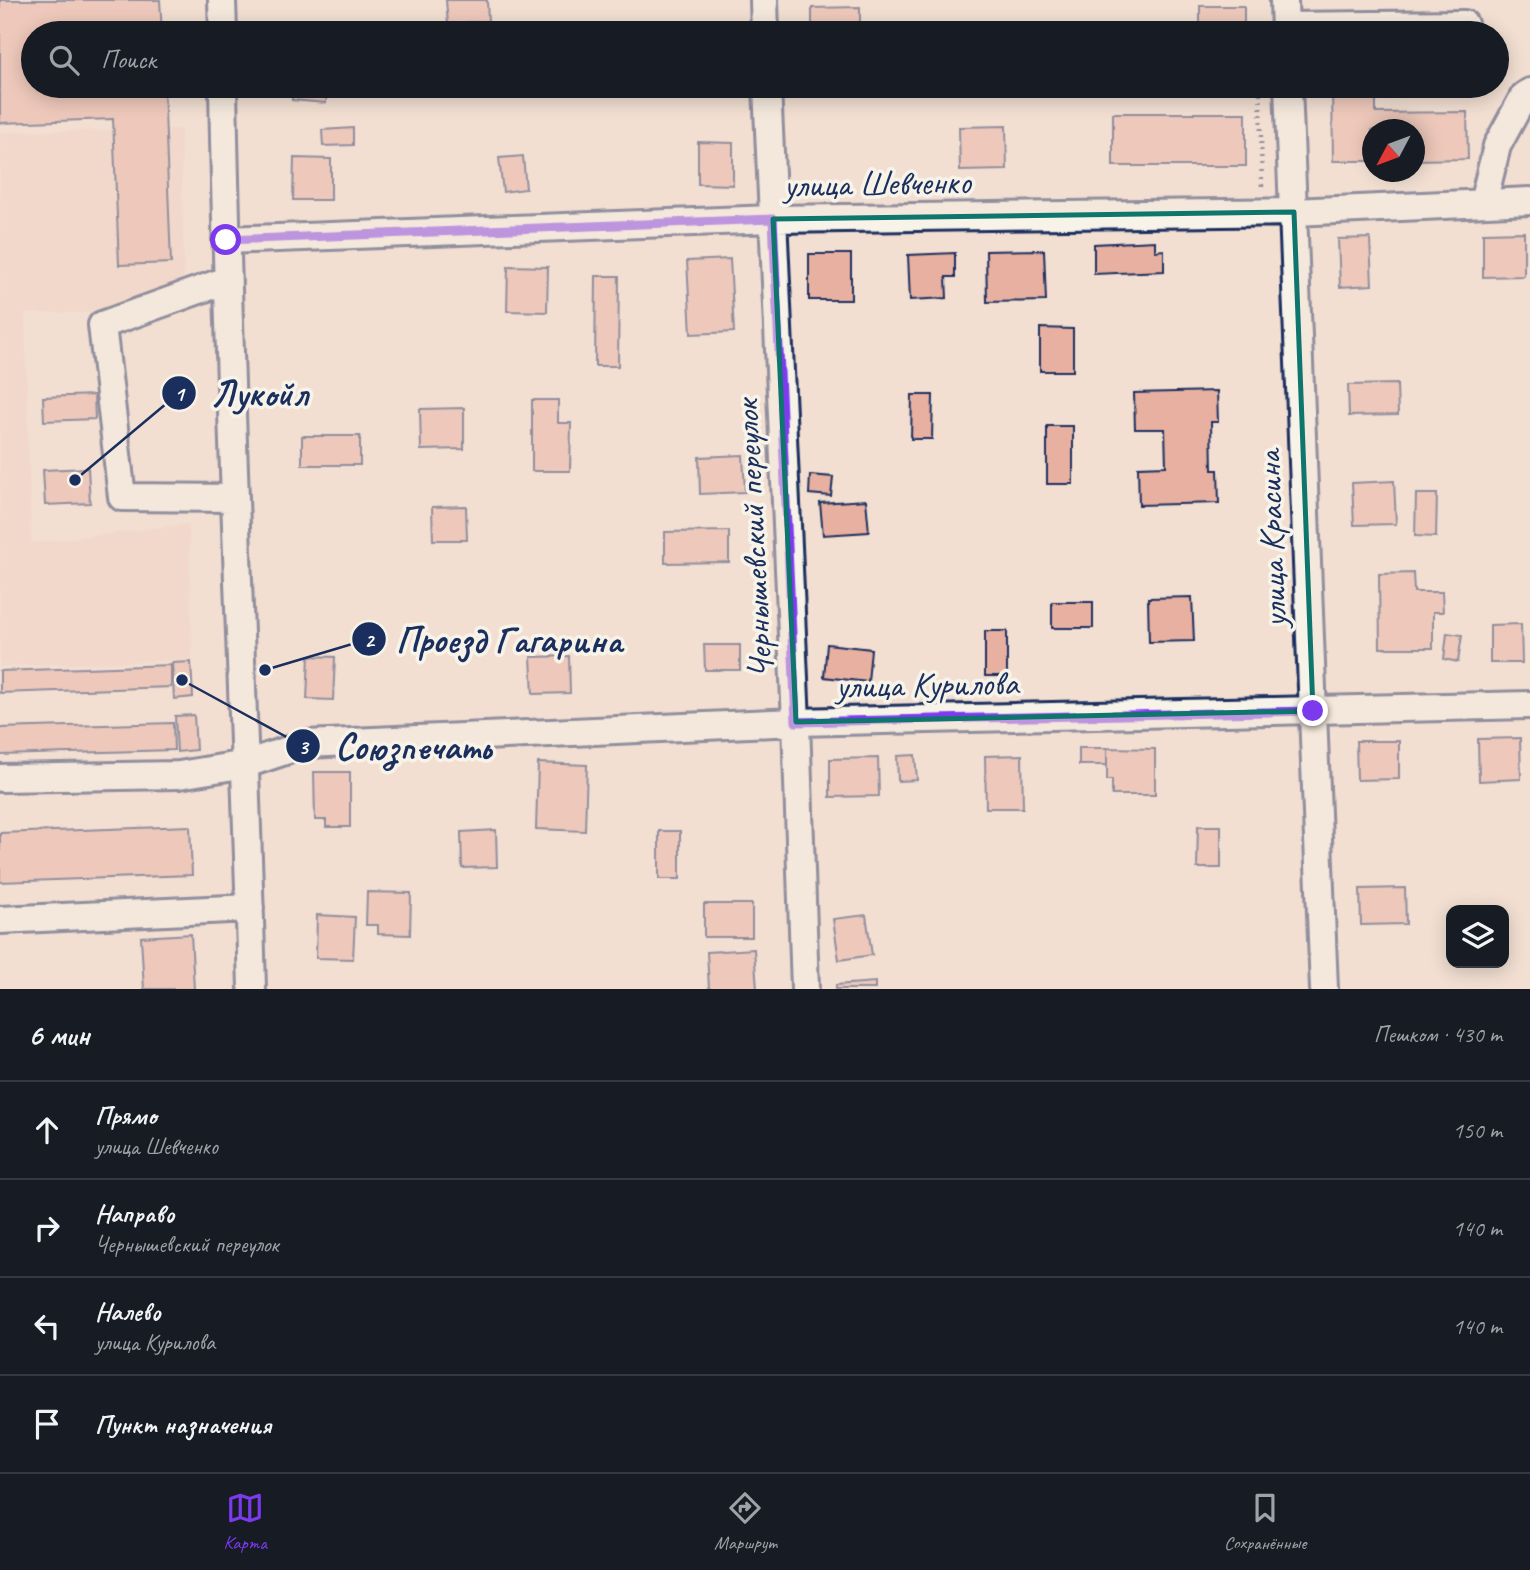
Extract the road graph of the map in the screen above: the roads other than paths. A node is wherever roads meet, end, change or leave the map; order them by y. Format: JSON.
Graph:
{"nodes":[{"id":1,"x":222,"y":0,"type":"edge"},
{"id":2,"x":764,"y":0,"type":"edge"},
{"id":3,"x":1285,"y":20,"type":"edge"},
{"id":4,"x":223,"y":21,"type":"edge"},
{"id":5,"x":765,"y":21,"type":"edge"},
{"id":6,"x":1330,"y":21,"type":"edge"},
{"id":7,"x":1530,"y":92,"type":"edge"},
{"id":8,"x":223,"y":98,"type":"edge"},
{"id":9,"x":768,"y":98,"type":"edge"},
{"id":10,"x":1289,"y":98,"type":"edge"},
{"id":11,"x":1530,"y":201,"type":"edge"},
{"id":12,"x":1483,"y":203,"type":"junction"},
{"id":13,"x":1294,"y":212,"type":"junction"},
{"id":14,"x":773,"y":219,"type":"junction"},
{"id":15,"x":226,"y":240,"type":"junction"},
{"id":16,"x":227,"y":280,"type":"junction"},
{"id":17,"x":235,"y":498,"type":"junction"},
{"id":18,"x":1530,"y":705,"type":"edge"},
{"id":19,"x":1313,"y":711,"type":"junction"},
{"id":20,"x":796,"y":722,"type":"junction"},
{"id":21,"x":246,"y":764,"type":"junction"},
{"id":22,"x":0,"y":778,"type":"edge"},
{"id":23,"x":250,"y":908,"type":"junction"},
{"id":24,"x":0,"y":920,"type":"edge"},
{"id":25,"x":252,"y":989,"type":"edge"},
{"id":26,"x":805,"y":989,"type":"edge"},
{"id":27,"x":1324,"y":989,"type":"edge"}],
"edges":[{"from":1,"to":4,"type":"street"},
{"from":2,"to":5,"type":"street"},
{"from":3,"to":6,"type":"street"},
{"from":7,"to":12,"type":"street"},
{"from":8,"to":15,"type":"street"},
{"from":9,"to":14,"type":"street","name":"Чернышевский переулок"},
{"from":10,"to":13,"type":"street","name":"улица Красина"},
{"from":11,"to":12,"type":"street","name":"улица Шевченко"},
{"from":12,"to":13,"type":"street","name":"улица Шевченко"},
{"from":13,"to":14,"type":"street","name":"улица Шевченко"},
{"from":13,"to":19,"type":"street","name":"улица Красина"},
{"from":14,"to":15,"type":"street","name":"улица Шевченко"},
{"from":14,"to":20,"type":"street","name":"Чернышевский переулок"},
{"from":15,"to":16,"type":"street"},
{"from":16,"to":17,"type":"street"},
{"from":16,"to":17,"type":"street"},
{"from":17,"to":21,"type":"street"},
{"from":18,"to":19,"type":"street","name":"улица Курилова"},
{"from":19,"to":20,"type":"street","name":"улица Курилова"},
{"from":19,"to":27,"type":"street","name":"улица Красина"},
{"from":20,"to":21,"type":"street","name":"улица Курилова"},
{"from":20,"to":26,"type":"street","name":"Чернышевский переулок"},
{"from":21,"to":22,"type":"street","name":"улица Курилова"},
{"from":21,"to":23,"type":"street"},
{"from":23,"to":24,"type":"street"},
{"from":23,"to":25,"type":"street"}]}
